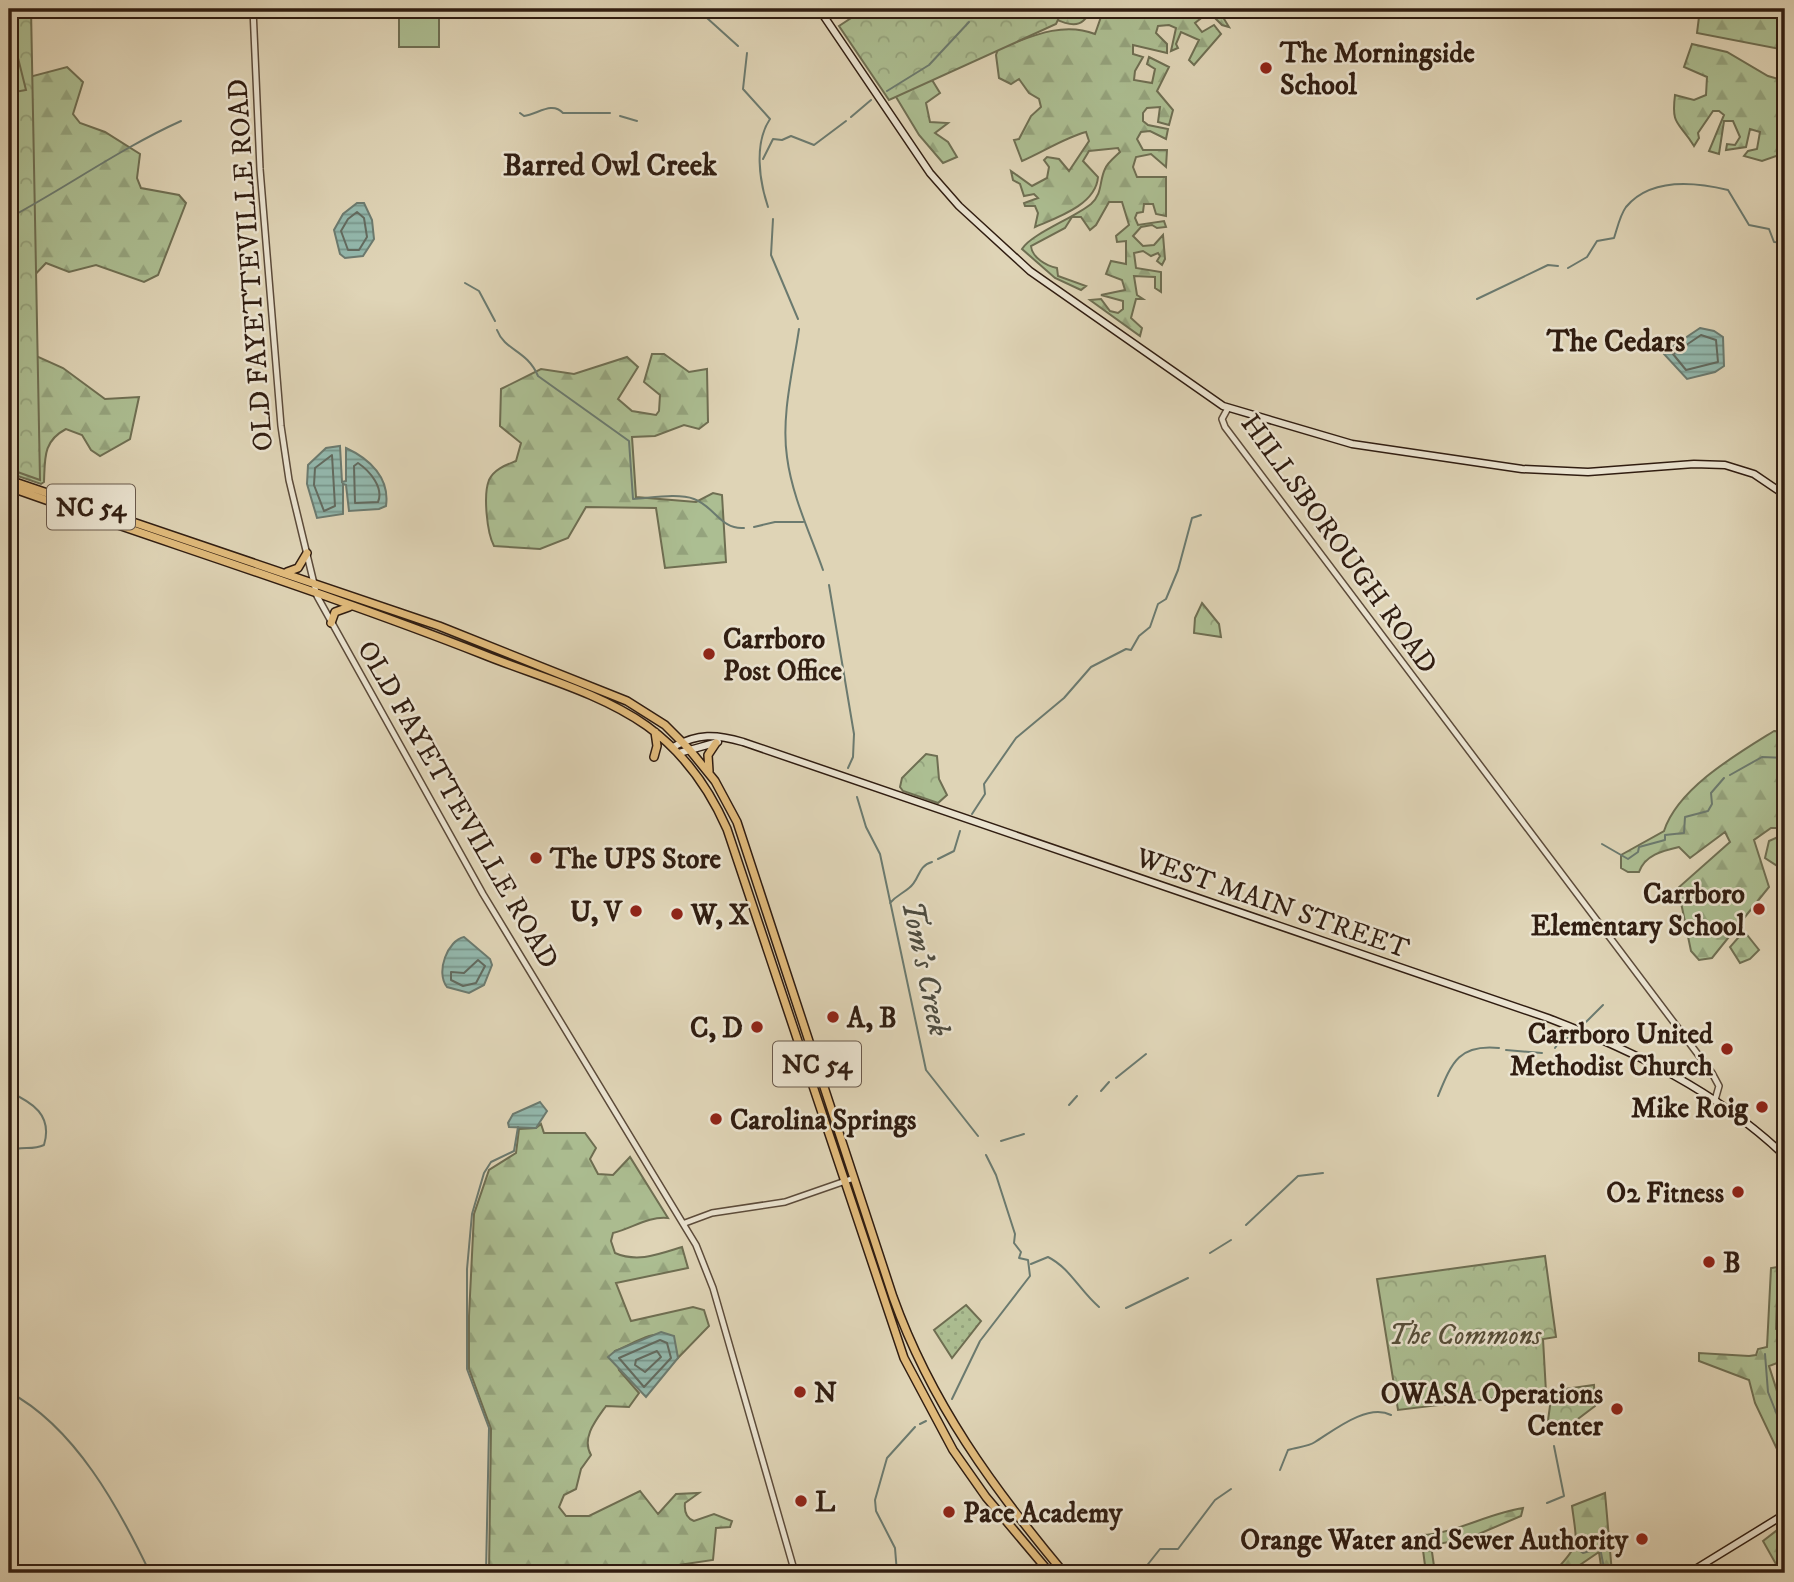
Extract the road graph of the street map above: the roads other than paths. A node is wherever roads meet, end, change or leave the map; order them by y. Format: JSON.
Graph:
{"nodes":[{"id":1,"x":253,"y":9,"type":"edge"},
{"id":2,"x":819,"y":9,"type":"edge"},
{"id":3,"x":1228,"y":408,"type":"junction"},
{"id":4,"x":9,"y":480,"type":"edge"},
{"id":5,"x":9,"y":487,"type":"edge"},
{"id":6,"x":1785,"y":495,"type":"edge"},
{"id":7,"x":307,"y":553,"type":"junction"},
{"id":8,"x":285,"y":573,"type":"junction"},
{"id":9,"x":315,"y":583,"type":"junction"},
{"id":10,"x":317,"y":596,"type":"junction"},
{"id":11,"x":350,"y":607,"type":"junction"},
{"id":12,"x":331,"y":623,"type":"junction"},
{"id":13,"x":655,"y":732,"type":"junction"},
{"id":14,"x":682,"y":741,"type":"junction"},
{"id":15,"x":719,"y":741,"type":"junction"},
{"id":16,"x":673,"y":747,"type":"junction"},
{"id":17,"x":690,"y":749,"type":"junction"},
{"id":18,"x":679,"y":754,"type":"junction"},
{"id":19,"x":654,"y":757,"type":"dead end"},
{"id":20,"x":709,"y":772,"type":"junction"},
{"id":21,"x":1715,"y":1100,"type":"junction"},
{"id":22,"x":1785,"y":1156,"type":"edge"},
{"id":23,"x":854,"y":1178,"type":"junction"},
{"id":24,"x":844,"y":1182,"type":"junction"},
{"id":25,"x":685,"y":1223,"type":"junction"},
{"id":26,"x":1785,"y":1514,"type":"edge"},
{"id":27,"x":795,"y":1573,"type":"edge"},
{"id":28,"x":1050,"y":1573,"type":"edge"},
{"id":29,"x":1064,"y":1573,"type":"edge"},
{"id":30,"x":1689,"y":1573,"type":"edge"}],
"edges":[{"from":1,"to":7,"type":"street","name":"OLD FAYETTEVILLE ROAD"},
{"from":2,"to":3,"type":"main road","name":"HILLSBOROUGH ROAD"},
{"from":3,"to":6,"type":"main road"},
{"from":3,"to":21,"type":"street","name":"HILLSBOROUGH ROAD"},
{"from":4,"to":8,"type":"highway","number":"NC 54"},
{"from":5,"to":10,"type":"highway","number":"NC 54"},
{"from":7,"to":8,"type":"highway"},
{"from":7,"to":9,"type":"street","name":"OLD FAYETTEVILLE ROAD"},
{"from":8,"to":9,"type":"highway","number":"NC 54"},
{"from":9,"to":10,"type":"street","name":"OLD FAYETTEVILLE ROAD"},
{"from":9,"to":14,"type":"highway","number":"NC 54"},
{"from":10,"to":11,"type":"highway","number":"NC 54"},
{"from":10,"to":12,"type":"street","name":"OLD FAYETTEVILLE ROAD"},
{"from":11,"to":12,"type":"highway"},
{"from":11,"to":13,"type":"highway","number":"NC 54"},
{"from":12,"to":25,"type":"street","name":"OLD FAYETTEVILLE ROAD"},
{"from":13,"to":16,"type":"highway","number":"NC 54"},
{"from":13,"to":19,"type":"highway"},
{"from":14,"to":15,"type":"main road","name":"WEST MAIN STREET"},
{"from":14,"to":16,"type":"main road","name":"WEST MAIN STREET"},
{"from":14,"to":17,"type":"highway","number":"NC 54"},
{"from":15,"to":17,"type":"main road","name":"WEST MAIN STREET"},
{"from":15,"to":20,"type":"highway"},
{"from":15,"to":21,"type":"main road","name":"WEST MAIN STREET"},
{"from":16,"to":18,"type":"highway","number":"NC 54"},
{"from":17,"to":18,"type":"main road","name":"WEST MAIN STREET"},
{"from":17,"to":20,"type":"highway","number":"NC 54"},
{"from":18,"to":24,"type":"highway","number":"NC 54"},
{"from":20,"to":23,"type":"highway","number":"NC 54"},
{"from":21,"to":22,"type":"main road","name":"WEST MAIN STREET"},
{"from":23,"to":24,"type":"street"},
{"from":23,"to":29,"type":"highway","number":"NC 54"},
{"from":24,"to":25,"type":"street"},
{"from":24,"to":28,"type":"highway","number":"NC 54"},
{"from":25,"to":27,"type":"street","name":"OLD FAYETTEVILLE ROAD"},
{"from":26,"to":30,"type":"main road"}]}
